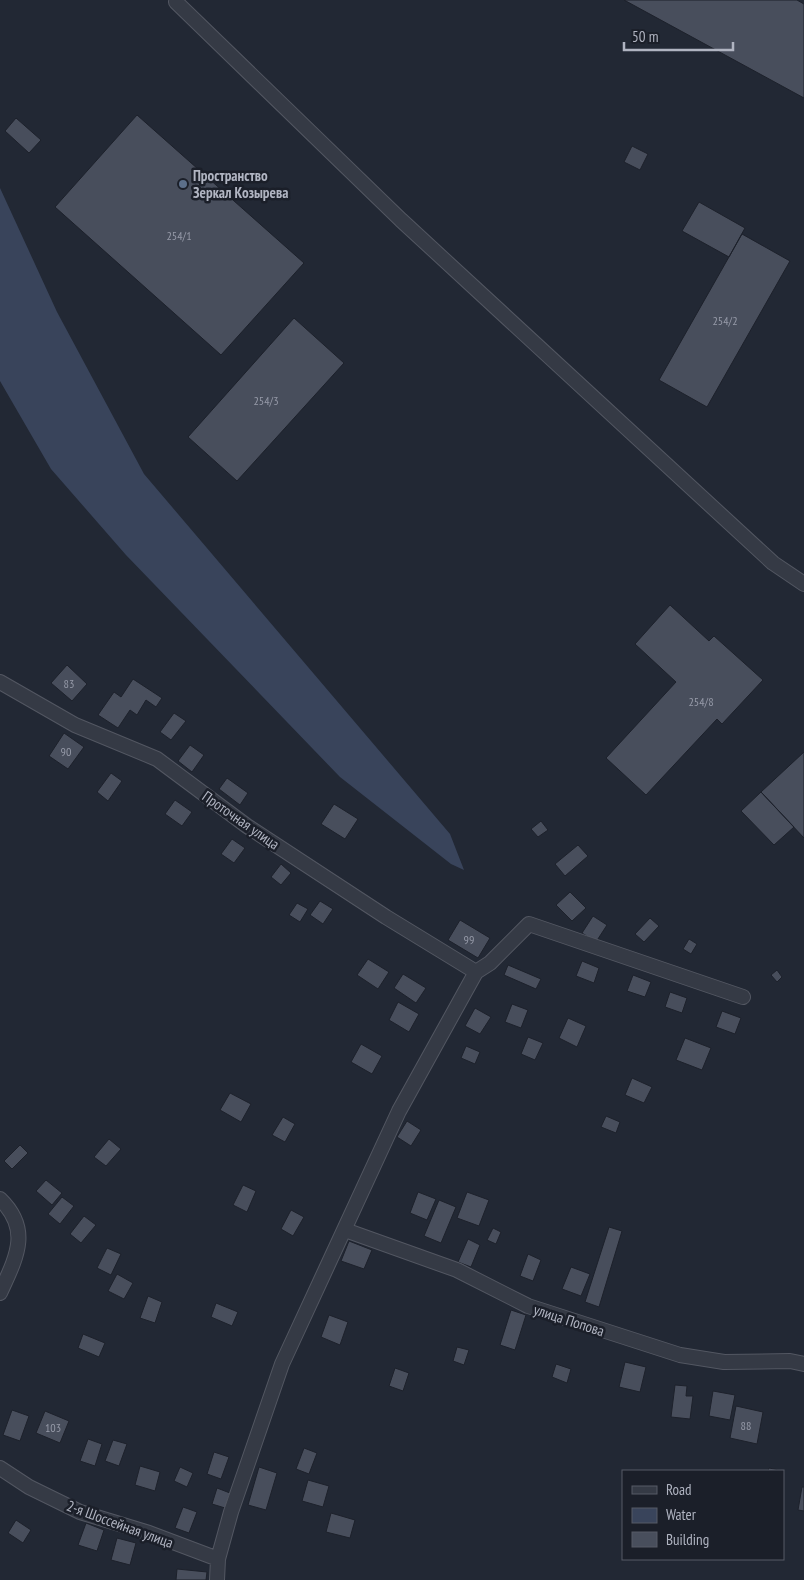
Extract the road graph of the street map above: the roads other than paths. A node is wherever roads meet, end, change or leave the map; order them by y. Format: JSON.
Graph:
{"nodes":[{"id":1,"x":176,"y":2,"type":"dead end"},
{"id":2,"x":804,"y":584,"type":"edge"},
{"id":3,"x":0,"y":682,"type":"edge"},
{"id":4,"x":476,"y":972,"type":"junction"},
{"id":5,"x":743,"y":997,"type":"dead end"},
{"id":6,"x":0,"y":1199,"type":"edge"},
{"id":7,"x":345,"y":1230,"type":"junction"},
{"id":8,"x":0,"y":1293,"type":"edge"},
{"id":9,"x":804,"y":1364,"type":"edge"},
{"id":10,"x":0,"y":1468,"type":"edge"},
{"id":11,"x":218,"y":1559,"type":"junction"},
{"id":12,"x":217,"y":1580,"type":"edge"}],
"edges":[{"from":1,"to":2,"type":"street"},
{"from":3,"to":4,"type":"street","name":"Проточная улица"},
{"from":4,"to":5,"type":"street"},
{"from":4,"to":7,"type":"street"},
{"from":6,"to":8,"type":"street"},
{"from":7,"to":9,"type":"street","name":"улица Попова"},
{"from":7,"to":11,"type":"street"},
{"from":10,"to":11,"type":"street","name":"2-я Шоссейная улица"},
{"from":11,"to":12,"type":"street"}]}
